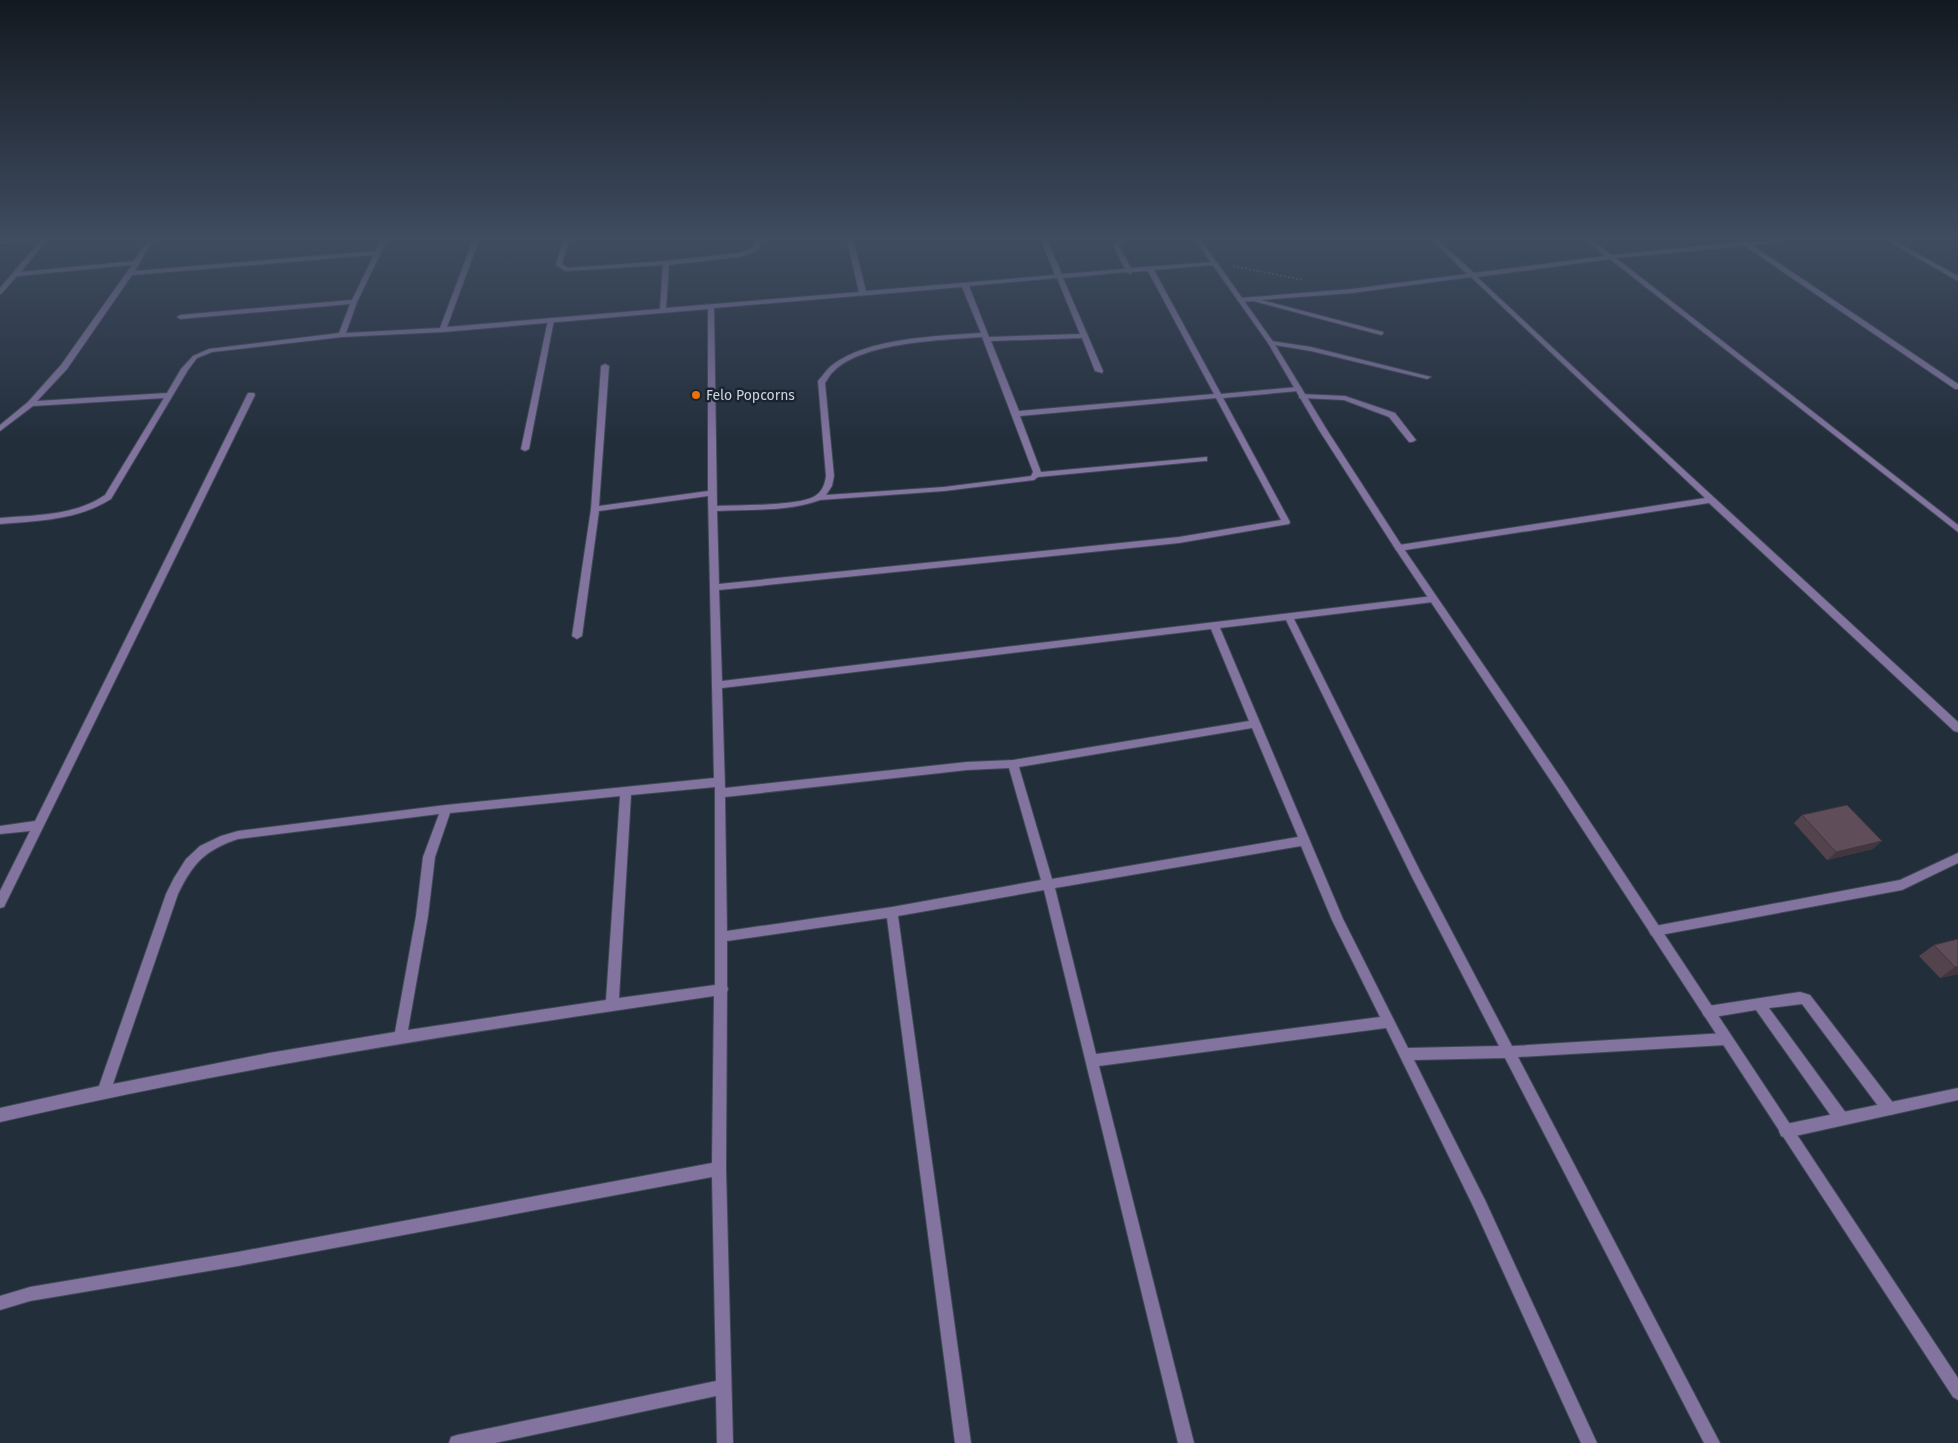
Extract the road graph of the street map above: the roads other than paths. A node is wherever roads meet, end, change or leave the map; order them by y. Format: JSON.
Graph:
{"nodes":[{"id":1,"x":106,"y":307,"type":"edge"},
{"id":2,"x":292,"y":307,"type":"edge"},
{"id":3,"x":352,"y":307,"type":"edge"},
{"id":4,"x":451,"y":307,"type":"edge"},
{"id":5,"x":663,"y":307,"type":"edge"},
{"id":6,"x":718,"y":307,"type":"edge"},
{"id":7,"x":974,"y":307,"type":"edge"},
{"id":8,"x":1073,"y":307,"type":"edge"},
{"id":9,"x":1171,"y":307,"type":"edge"},
{"id":10,"x":1250,"y":307,"type":"edge"},
{"id":11,"x":1278,"y":307,"type":"edge"},
{"id":12,"x":1505,"y":307,"type":"edge"},
{"id":13,"x":1676,"y":307,"type":"edge"},
{"id":14,"x":1840,"y":307,"type":"edge"},
{"id":15,"x":711,"y":308,"type":"junction"},
{"id":16,"x":663,"y":311,"type":"junction"},
{"id":17,"x":180,"y":317,"type":"dead end"},
{"id":18,"x":551,"y":320,"type":"junction"},
{"id":19,"x":443,"y":330,"type":"junction"},
{"id":20,"x":1381,"y":333,"type":"dead end"},
{"id":21,"x":342,"y":336,"type":"junction"},
{"id":22,"x":1085,"y":336,"type":"junction"},
{"id":23,"x":985,"y":337,"type":"junction"},
{"id":24,"x":1271,"y":343,"type":"junction"},
{"id":25,"x":604,"y":366,"type":"dead end"},
{"id":26,"x":1099,"y":371,"type":"dead end"},
{"id":27,"x":1427,"y":377,"type":"dead end"},
{"id":28,"x":1958,"y":387,"type":"edge"},
{"id":29,"x":1300,"y":392,"type":"junction"},
{"id":30,"x":170,"y":395,"type":"junction"},
{"id":31,"x":251,"y":395,"type":"dead end"},
{"id":32,"x":1219,"y":396,"type":"junction"},
{"id":33,"x":31,"y":404,"type":"junction"},
{"id":34,"x":1016,"y":414,"type":"junction"},
{"id":35,"x":0,"y":429,"type":"edge"},
{"id":36,"x":1412,"y":440,"type":"dead end"},
{"id":37,"x":525,"y":449,"type":"dead end"},
{"id":38,"x":1204,"y":459,"type":"dead end"},
{"id":39,"x":1037,"y":475,"type":"junction"},
{"id":40,"x":713,"y":493,"type":"junction"},
{"id":41,"x":819,"y":498,"type":"junction"},
{"id":42,"x":1711,"y":500,"type":"junction"},
{"id":43,"x":595,"y":509,"type":"junction"},
{"id":44,"x":713,"y":509,"type":"junction"},
{"id":45,"x":0,"y":521,"type":"edge"},
{"id":46,"x":1958,"y":529,"type":"edge"},
{"id":47,"x":1399,"y":548,"type":"junction"},
{"id":48,"x":714,"y":588,"type":"junction"},
{"id":49,"x":1432,"y":599,"type":"junction"},
{"id":50,"x":1290,"y":617,"type":"junction"},
{"id":51,"x":1214,"y":625,"type":"junction"},
{"id":52,"x":576,"y":636,"type":"dead end"},
{"id":53,"x":719,"y":685,"type":"junction"},
{"id":54,"x":1256,"y":724,"type":"junction"},
{"id":55,"x":1958,"y":728,"type":"edge"},
{"id":56,"x":1014,"y":764,"type":"junction"},
{"id":57,"x":720,"y":788,"type":"junction"},
{"id":58,"x":626,"y":792,"type":"junction"},
{"id":59,"x":446,"y":809,"type":"junction"},
{"id":60,"x":39,"y":825,"type":"junction"},
{"id":61,"x":0,"y":830,"type":"edge"},
{"id":62,"x":1304,"y":841,"type":"junction"},
{"id":63,"x":1958,"y":858,"type":"edge"},
{"id":64,"x":1048,"y":884,"type":"junction"},
{"id":65,"x":0,"y":903,"type":"edge"},
{"id":66,"x":892,"y":912,"type":"junction"},
{"id":67,"x":1656,"y":931,"type":"junction"},
{"id":68,"x":722,"y":937,"type":"junction"},
{"id":69,"x":722,"y":989,"type":"junction"},
{"id":70,"x":1759,"y":1004,"type":"junction"},
{"id":71,"x":612,"y":1005,"type":"junction"},
{"id":72,"x":1708,"y":1012,"type":"junction"},
{"id":73,"x":1390,"y":1022,"type":"junction"},
{"id":74,"x":401,"y":1036,"type":"junction"},
{"id":75,"x":1725,"y":1039,"type":"junction"},
{"id":76,"x":1510,"y":1052,"type":"junction"},
{"id":77,"x":1406,"y":1054,"type":"junction"},
{"id":78,"x":1092,"y":1061,"type":"junction"},
{"id":79,"x":104,"y":1090,"type":"junction"},
{"id":80,"x":1958,"y":1094,"type":"edge"},
{"id":81,"x":1889,"y":1109,"type":"junction"},
{"id":82,"x":0,"y":1114,"type":"edge"},
{"id":83,"x":1841,"y":1118,"type":"junction"},
{"id":84,"x":1786,"y":1130,"type":"junction"},
{"id":85,"x":719,"y":1169,"type":"junction"},
{"id":86,"x":0,"y":1303,"type":"edge"},
{"id":87,"x":724,"y":1387,"type":"junction"},
{"id":88,"x":1958,"y":1392,"type":"edge"},
{"id":89,"x":457,"y":1443,"type":"edge"},
{"id":90,"x":725,"y":1443,"type":"edge"},
{"id":91,"x":963,"y":1443,"type":"edge"},
{"id":92,"x":1186,"y":1443,"type":"edge"},
{"id":93,"x":1589,"y":1443,"type":"edge"},
{"id":94,"x":1712,"y":1443,"type":"edge"}],
"edges":[{"from":1,"to":33,"type":"street"},
{"from":2,"to":17,"type":"street"},
{"from":3,"to":21,"type":"street"},
{"from":4,"to":19,"type":"street"},
{"from":5,"to":16,"type":"street"},
{"from":6,"to":15,"type":"street"},
{"from":7,"to":23,"type":"street"},
{"from":8,"to":22,"type":"street"},
{"from":9,"to":32,"type":"street"},
{"from":10,"to":24,"type":"street"},
{"from":11,"to":20,"type":"street"},
{"from":12,"to":42,"type":"street"},
{"from":13,"to":46,"type":"street"},
{"from":14,"to":28,"type":"street"},
{"from":15,"to":16,"type":"street"},
{"from":15,"to":40,"type":"street"},
{"from":16,"to":18,"type":"street"},
{"from":18,"to":19,"type":"street"},
{"from":18,"to":37,"type":"street"},
{"from":19,"to":21,"type":"street"},
{"from":21,"to":30,"type":"street"},
{"from":22,"to":23,"type":"street"},
{"from":22,"to":26,"type":"street"},
{"from":23,"to":34,"type":"street"},
{"from":23,"to":41,"type":"street"},
{"from":24,"to":27,"type":"street"},
{"from":24,"to":29,"type":"street"},
{"from":25,"to":43,"type":"street"},
{"from":29,"to":32,"type":"street"},
{"from":29,"to":36,"type":"street"},
{"from":29,"to":47,"type":"street"},
{"from":30,"to":33,"type":"street"},
{"from":30,"to":45,"type":"street"},
{"from":31,"to":60,"type":"street"},
{"from":32,"to":34,"type":"street"},
{"from":32,"to":48,"type":"street"},
{"from":33,"to":35,"type":"street"},
{"from":34,"to":39,"type":"street"},
{"from":38,"to":39,"type":"street"},
{"from":39,"to":41,"type":"street"},
{"from":40,"to":43,"type":"street"},
{"from":40,"to":44,"type":"street"},
{"from":41,"to":44,"type":"street"},
{"from":42,"to":47,"type":"street"},
{"from":42,"to":55,"type":"street"},
{"from":43,"to":52,"type":"street"},
{"from":44,"to":48,"type":"street"},
{"from":47,"to":49,"type":"street"},
{"from":48,"to":53,"type":"street"},
{"from":49,"to":50,"type":"street"},
{"from":49,"to":67,"type":"street"},
{"from":50,"to":51,"type":"street"},
{"from":50,"to":76,"type":"street"},
{"from":51,"to":53,"type":"street"},
{"from":51,"to":54,"type":"street"},
{"from":53,"to":57,"type":"street"},
{"from":54,"to":56,"type":"street"},
{"from":54,"to":62,"type":"street"},
{"from":56,"to":57,"type":"street"},
{"from":56,"to":64,"type":"street"},
{"from":57,"to":58,"type":"street"},
{"from":57,"to":68,"type":"street"},
{"from":58,"to":59,"type":"street"},
{"from":58,"to":71,"type":"street"},
{"from":59,"to":74,"type":"street"},
{"from":59,"to":79,"type":"street"},
{"from":60,"to":61,"type":"street"},
{"from":60,"to":65,"type":"street"},
{"from":62,"to":64,"type":"street"},
{"from":62,"to":73,"type":"street"},
{"from":63,"to":67,"type":"street"},
{"from":64,"to":66,"type":"street"},
{"from":64,"to":78,"type":"street"},
{"from":66,"to":68,"type":"street"},
{"from":66,"to":91,"type":"street"},
{"from":67,"to":72,"type":"street"},
{"from":68,"to":69,"type":"street"},
{"from":69,"to":71,"type":"street"},
{"from":69,"to":85,"type":"street"},
{"from":70,"to":72,"type":"street"},
{"from":70,"to":81,"type":"street"},
{"from":70,"to":83,"type":"street"},
{"from":71,"to":74,"type":"street"},
{"from":72,"to":75,"type":"street"},
{"from":73,"to":77,"type":"street"},
{"from":73,"to":78,"type":"street"},
{"from":74,"to":79,"type":"street"},
{"from":75,"to":76,"type":"street"},
{"from":75,"to":84,"type":"street"},
{"from":76,"to":77,"type":"street"},
{"from":76,"to":94,"type":"street"},
{"from":77,"to":93,"type":"street"},
{"from":78,"to":92,"type":"street"},
{"from":79,"to":82,"type":"street"},
{"from":80,"to":81,"type":"street"},
{"from":81,"to":83,"type":"street"},
{"from":83,"to":84,"type":"street"},
{"from":84,"to":88,"type":"street"},
{"from":85,"to":86,"type":"street"},
{"from":85,"to":87,"type":"street"},
{"from":87,"to":89,"type":"street"},
{"from":87,"to":90,"type":"street"}]}
